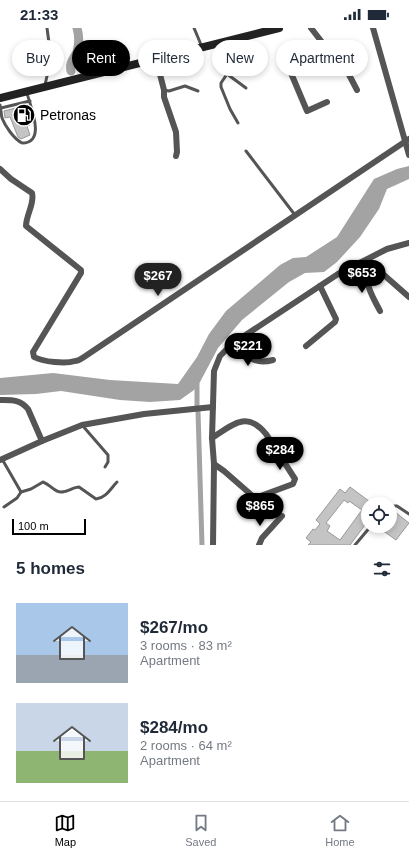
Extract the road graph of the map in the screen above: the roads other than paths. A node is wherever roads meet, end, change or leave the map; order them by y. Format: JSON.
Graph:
{"nodes":[{"id":1,"x":47,"y":28,"type":"edge"},
{"id":2,"x":194,"y":28,"type":"edge"},
{"id":3,"x":279,"y":28,"type":"edge"},
{"id":4,"x":312,"y":28,"type":"edge"},
{"id":5,"x":373,"y":28,"type":"edge"},
{"id":6,"x":199,"y":40,"type":"edge"},
{"id":7,"x":230,"y":40,"type":"edge"},
{"id":8,"x":321,"y":40,"type":"edge"},
{"id":9,"x":138,"y":63,"type":"edge"},
{"id":10,"x":160,"y":76,"type":"edge"},
{"id":11,"x":226,"y":76,"type":"edge"},
{"id":12,"x":231,"y":76,"type":"edge"},
{"id":13,"x":292,"y":76,"type":"edge"},
{"id":14,"x":350,"y":76,"type":"edge"},
{"id":15,"x":45,"y":86,"type":"junction"},
{"id":16,"x":246,"y":88,"type":"dead end"},
{"id":17,"x":164,"y":90,"type":"junction"},
{"id":18,"x":357,"y":90,"type":"dead end"},
{"id":19,"x":26,"y":91,"type":"junction"},
{"id":20,"x":198,"y":91,"type":"dead end"},
{"id":21,"x":0,"y":98,"type":"edge"},
{"id":22,"x":30,"y":101,"type":"junction"},
{"id":23,"x":327,"y":102,"type":"dead end"},
{"id":24,"x":0,"y":107,"type":"edge"},
{"id":25,"x":238,"y":123,"type":"dead end"},
{"id":26,"x":407,"y":140,"type":"edge"},
{"id":27,"x":246,"y":151,"type":"dead end"},
{"id":28,"x":408,"y":152,"type":"edge"},
{"id":29,"x":176,"y":156,"type":"dead end"},
{"id":30,"x":0,"y":169,"type":"edge"},
{"id":31,"x":295,"y":215,"type":"junction"},
{"id":32,"x":409,"y":243,"type":"edge"},
{"id":33,"x":359,"y":263,"type":"junction"},
{"id":34,"x":368,"y":272,"type":"junction"},
{"id":35,"x":320,"y":286,"type":"junction"},
{"id":36,"x":409,"y":297,"type":"edge"},
{"id":37,"x":380,"y":311,"type":"dead end"},
{"id":38,"x":236,"y":342,"type":"junction"},
{"id":39,"x":306,"y":346,"type":"dead end"},
{"id":40,"x":273,"y":360,"type":"dead end"},
{"id":41,"x":0,"y":400,"type":"edge"},
{"id":42,"x":213,"y":407,"type":"junction"},
{"id":43,"x":82,"y":425,"type":"junction"},
{"id":44,"x":212,"y":438,"type":"junction"},
{"id":45,"x":42,"y":441,"type":"junction"},
{"id":46,"x":1,"y":460,"type":"edge"},
{"id":47,"x":214,"y":464,"type":"junction"},
{"id":48,"x":105,"y":467,"type":"dead end"},
{"id":49,"x":117,"y":482,"type":"dead end"},
{"id":50,"x":21,"y":492,"type":"junction"},
{"id":51,"x":397,"y":506,"type":"edge"},
{"id":52,"x":4,"y":507,"type":"dead end"},
{"id":53,"x":409,"y":514,"type":"edge"},
{"id":54,"x":282,"y":516,"type":"dead end"},
{"id":55,"x":365,"y":533,"type":"edge"},
{"id":56,"x":214,"y":545,"type":"edge"},
{"id":57,"x":259,"y":545,"type":"edge"},
{"id":58,"x":355,"y":545,"type":"edge"}],
"edges":[{"from":1,"to":15,"type":"lane"},
{"from":2,"to":6,"type":"lane"},
{"from":3,"to":7,"type":"main road"},
{"from":4,"to":8,"type":"street"},
{"from":5,"to":26,"type":"street"},
{"from":9,"to":15,"type":"main road"},
{"from":10,"to":17,"type":"street"},
{"from":11,"to":25,"type":"lane"},
{"from":12,"to":16,"type":"lane"},
{"from":13,"to":23,"type":"street"},
{"from":14,"to":18,"type":"street"},
{"from":15,"to":19,"type":"main road"},
{"from":17,"to":20,"type":"lane"},
{"from":17,"to":29,"type":"street"},
{"from":19,"to":21,"type":"main road"},
{"from":19,"to":22,"type":"lane"},
{"from":22,"to":24,"type":"lane"},
{"from":22,"to":24,"type":"lane"},
{"from":26,"to":28,"type":"street"},
{"from":26,"to":31,"type":"street"},
{"from":27,"to":31,"type":"lane"},
{"from":30,"to":31,"type":"street"},
{"from":32,"to":33,"type":"street"},
{"from":33,"to":34,"type":"street"},
{"from":33,"to":35,"type":"street"},
{"from":34,"to":36,"type":"street"},
{"from":34,"to":37,"type":"street"},
{"from":35,"to":38,"type":"street"},
{"from":35,"to":39,"type":"street"},
{"from":38,"to":40,"type":"street"},
{"from":38,"to":42,"type":"street"},
{"from":41,"to":45,"type":"street"},
{"from":42,"to":43,"type":"street"},
{"from":42,"to":44,"type":"street"},
{"from":43,"to":45,"type":"street"},
{"from":43,"to":48,"type":"lane"},
{"from":44,"to":47,"type":"street"},
{"from":44,"to":47,"type":"street"},
{"from":45,"to":46,"type":"street"},
{"from":46,"to":50,"type":"lane"},
{"from":47,"to":56,"type":"street"},
{"from":49,"to":50,"type":"lane"},
{"from":50,"to":52,"type":"lane"},
{"from":51,"to":53,"type":"lane"},
{"from":54,"to":57,"type":"street"},
{"from":55,"to":58,"type":"lane"}]}
